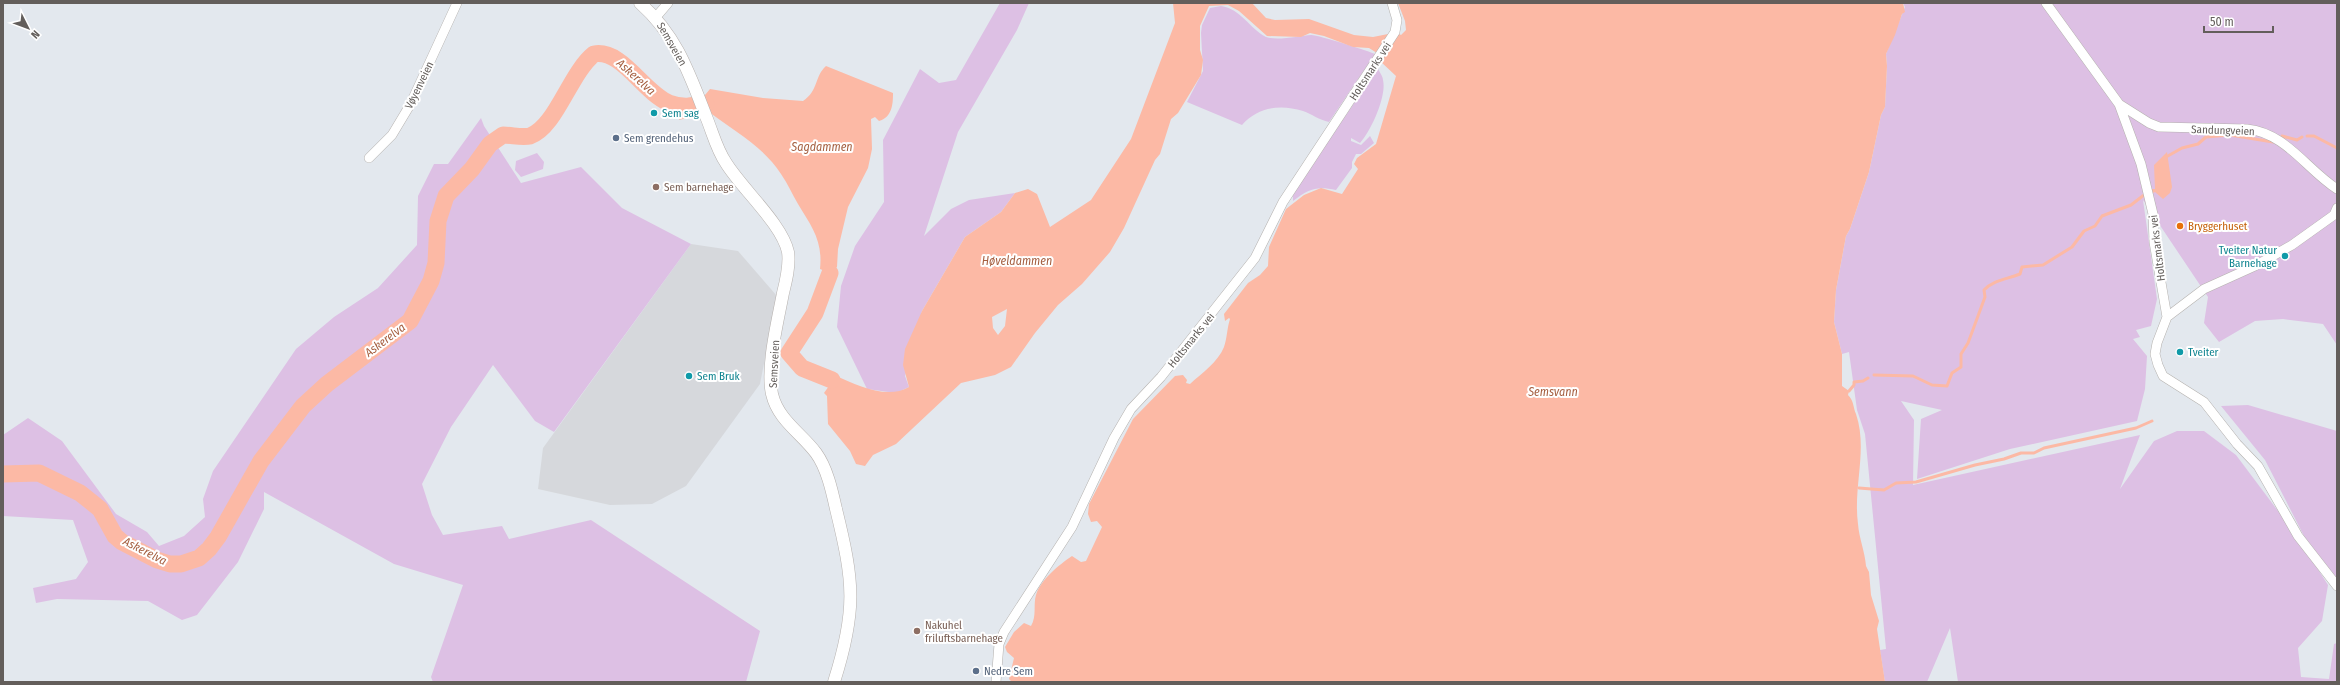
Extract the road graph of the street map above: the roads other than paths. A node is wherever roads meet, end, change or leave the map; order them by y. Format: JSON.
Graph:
{"nodes":[{"id":1,"x":457,"y":3,"type":"edge"},
{"id":2,"x":640,"y":3,"type":"edge"},
{"id":3,"x":668,"y":3,"type":"edge"},
{"id":4,"x":1392,"y":3,"type":"edge"},
{"id":5,"x":2046,"y":3,"type":"edge"},
{"id":6,"x":656,"y":17,"type":"junction"},
{"id":7,"x":2119,"y":104,"type":"junction"},
{"id":8,"x":369,"y":158,"type":"dead end"},
{"id":9,"x":2337,"y":189,"type":"edge"},
{"id":10,"x":2337,"y":208,"type":"edge"},
{"id":11,"x":2166,"y":317,"type":"junction"},
{"id":12,"x":2337,"y":586,"type":"edge"},
{"id":13,"x":834,"y":682,"type":"edge"},
{"id":14,"x":996,"y":682,"type":"edge"}],
"edges":[{"from":1,"to":8,"type":"street","name":"Vøyenveien"},
{"from":2,"to":6,"type":"main road","name":"Semsveien"},
{"from":3,"to":6,"type":"street"},
{"from":4,"to":14,"type":"street","name":"Holtsmarks vei"},
{"from":5,"to":7,"type":"street","name":"Holtsmarks vei"},
{"from":6,"to":13,"type":"main road","name":"Semsveien"},
{"from":7,"to":9,"type":"street","name":"Sandungveien"},
{"from":7,"to":11,"type":"street","name":"Holtsmarks vei"},
{"from":10,"to":11,"type":"street"},
{"from":11,"to":12,"type":"street"}]}
